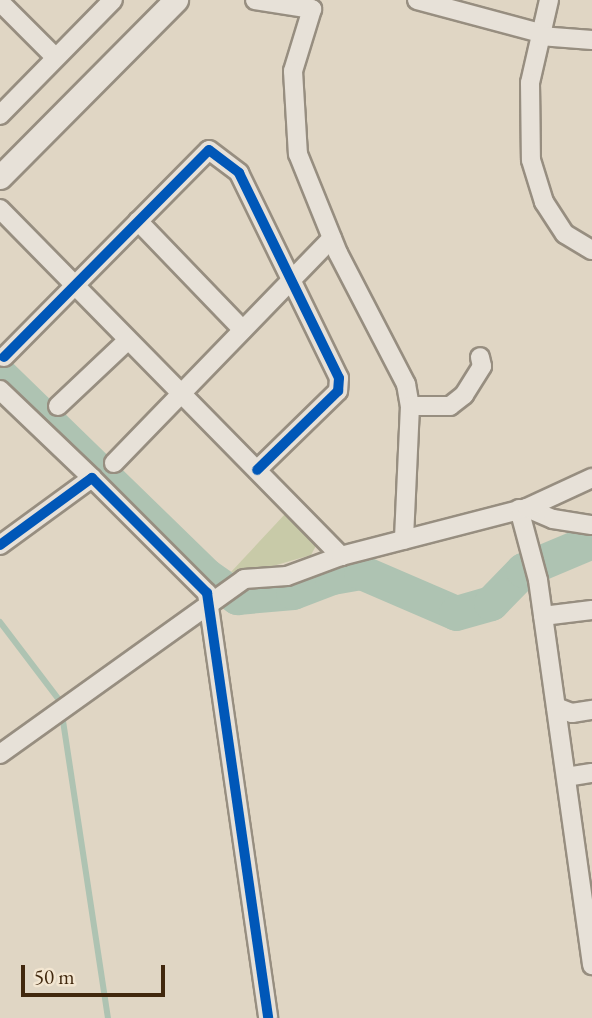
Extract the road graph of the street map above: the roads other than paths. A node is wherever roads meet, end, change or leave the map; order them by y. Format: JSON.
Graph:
{"nodes":[{"id":1,"x":113,"y":0,"type":"edge"},
{"id":2,"x":176,"y":0,"type":"edge"},
{"id":3,"x":255,"y":0,"type":"edge"},
{"id":4,"x":417,"y":0,"type":"edge"},
{"id":5,"x":549,"y":0,"type":"edge"},
{"id":6,"x":0,"y":2,"type":"edge"},
{"id":7,"x":316,"y":4,"type":"edge"},
{"id":8,"x":468,"y":7,"type":"edge"},
{"id":9,"x":540,"y":34,"type":"junction"},
{"id":10,"x":592,"y":40,"type":"edge"},
{"id":11,"x":55,"y":57,"type":"junction"},
{"id":12,"x":2,"y":109,"type":"edge"},
{"id":13,"x":0,"y":177,"type":"edge"},
{"id":14,"x":0,"y":209,"type":"edge"},
{"id":15,"x":138,"y":221,"type":"junction"},
{"id":16,"x":332,"y":238,"type":"junction"},
{"id":17,"x":592,"y":250,"type":"edge"},
{"id":18,"x":291,"y":283,"type":"junction"},
{"id":19,"x":74,"y":284,"type":"junction"},
{"id":20,"x":243,"y":330,"type":"junction"},
{"id":21,"x":128,"y":340,"type":"junction"},
{"id":22,"x":4,"y":357,"type":"dead end"},
{"id":23,"x":480,"y":357,"type":"dead end"},
{"id":24,"x":181,"y":393,"type":"junction"},
{"id":25,"x":3,"y":398,"type":"edge"},
{"id":26,"x":58,"y":406,"type":"dead end"},
{"id":27,"x":410,"y":406,"type":"junction"},
{"id":28,"x":114,"y":463,"type":"dead end"},
{"id":29,"x":257,"y":470,"type":"junction"},
{"id":30,"x":92,"y":478,"type":"junction"},
{"id":31,"x":592,"y":478,"type":"edge"},
{"id":32,"x":523,"y":508,"type":"junction"},
{"id":33,"x":592,"y":525,"type":"edge"},
{"id":34,"x":404,"y":540,"type":"junction"},
{"id":35,"x":0,"y":545,"type":"edge"},
{"id":36,"x":341,"y":556,"type":"junction"},
{"id":37,"x":212,"y":602,"type":"junction"},
{"id":38,"x":592,"y":610,"type":"edge"},
{"id":39,"x":543,"y":617,"type":"junction"},
{"id":40,"x":556,"y":707,"type":"junction"},
{"id":41,"x":592,"y":710,"type":"edge"},
{"id":42,"x":0,"y":754,"type":"edge"},
{"id":43,"x":592,"y":773,"type":"edge"},
{"id":44,"x":566,"y":776,"type":"junction"},
{"id":45,"x":586,"y":878,"type":"edge"},
{"id":46,"x":592,"y":965,"type":"edge"},
{"id":47,"x":268,"y":1018,"type":"edge"}],
"edges":[{"from":1,"to":11,"type":"street"},
{"from":2,"to":13,"type":"street"},
{"from":3,"to":7,"type":"street"},
{"from":4,"to":8,"type":"street"},
{"from":5,"to":9,"type":"street"},
{"from":6,"to":11,"type":"street"},
{"from":7,"to":16,"type":"street"},
{"from":8,"to":9,"type":"street"},
{"from":9,"to":10,"type":"street"},
{"from":9,"to":17,"type":"street"},
{"from":11,"to":12,"type":"street"},
{"from":14,"to":19,"type":"street"},
{"from":15,"to":18,"type":"street"},
{"from":15,"to":19,"type":"street"},
{"from":15,"to":20,"type":"street"},
{"from":16,"to":18,"type":"street"},
{"from":16,"to":27,"type":"street"},
{"from":18,"to":20,"type":"street"},
{"from":18,"to":29,"type":"street"},
{"from":19,"to":21,"type":"street"},
{"from":19,"to":22,"type":"street"},
{"from":20,"to":24,"type":"street"},
{"from":21,"to":24,"type":"street"},
{"from":21,"to":26,"type":"street"},
{"from":23,"to":27,"type":"street"},
{"from":24,"to":28,"type":"street"},
{"from":24,"to":29,"type":"street"},
{"from":25,"to":30,"type":"street"},
{"from":27,"to":34,"type":"street"},
{"from":29,"to":36,"type":"street"},
{"from":30,"to":35,"type":"street"},
{"from":30,"to":37,"type":"street"},
{"from":31,"to":32,"type":"street"},
{"from":32,"to":33,"type":"street"},
{"from":32,"to":34,"type":"street"},
{"from":32,"to":39,"type":"street"},
{"from":34,"to":36,"type":"street"},
{"from":36,"to":37,"type":"street"},
{"from":37,"to":42,"type":"street"},
{"from":37,"to":47,"type":"street"},
{"from":38,"to":39,"type":"street"},
{"from":39,"to":40,"type":"street"},
{"from":40,"to":41,"type":"street"},
{"from":40,"to":44,"type":"street"},
{"from":43,"to":44,"type":"street"},
{"from":44,"to":45,"type":"street"},
{"from":45,"to":46,"type":"street"}]}
